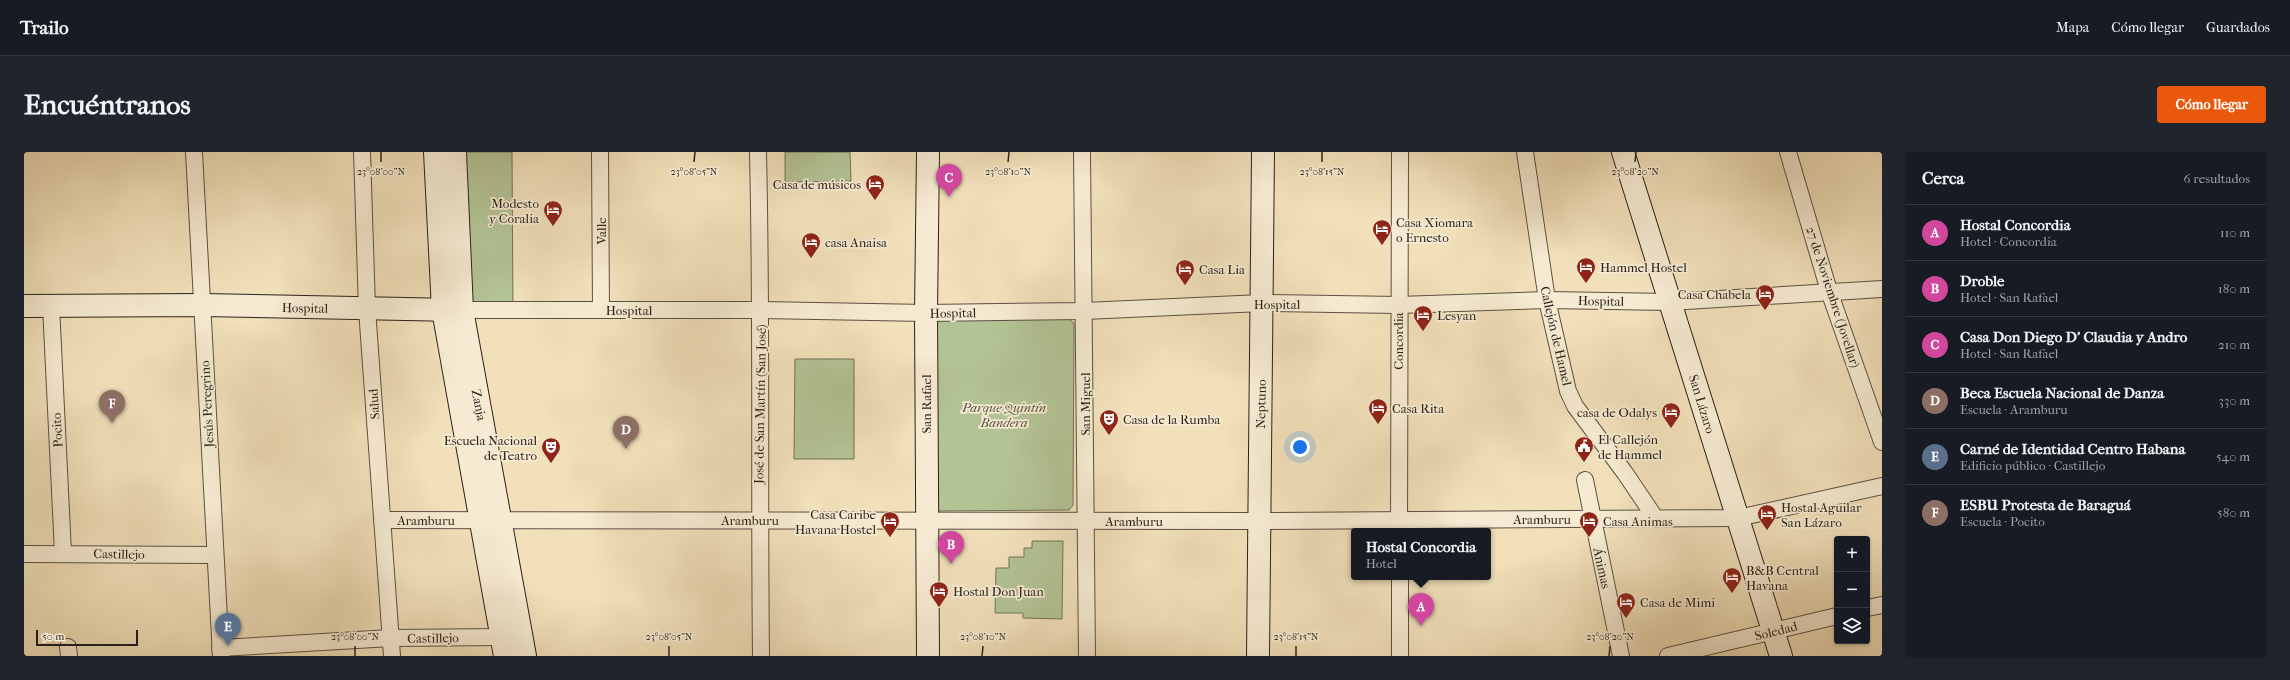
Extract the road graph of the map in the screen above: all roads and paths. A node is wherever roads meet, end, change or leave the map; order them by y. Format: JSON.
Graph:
{"nodes":[{"id":1,"x":194,"y":152,"type":"edge"},
{"id":2,"x":362,"y":152,"type":"edge"},
{"id":3,"x":435,"y":152,"type":"edge"},
{"id":4,"x":455,"y":152,"type":"edge"},
{"id":5,"x":600,"y":152,"type":"edge"},
{"id":6,"x":758,"y":152,"type":"edge"},
{"id":7,"x":928,"y":152,"type":"edge"},
{"id":8,"x":1082,"y":152,"type":"edge"},
{"id":9,"x":1263,"y":152,"type":"edge"},
{"id":10,"x":1400,"y":152,"type":"edge"},
{"id":11,"x":1525,"y":152,"type":"edge"},
{"id":12,"x":1623,"y":152,"type":"edge"},
{"id":13,"x":1788,"y":152,"type":"edge"},
{"id":14,"x":1882,"y":289,"type":"edge"},
{"id":15,"x":1829,"y":291,"type":"junction"},
{"id":16,"x":1547,"y":300,"type":"junction"},
{"id":17,"x":1670,"y":302,"type":"junction"},
{"id":18,"x":1262,"y":303,"type":"junction"},
{"id":19,"x":203,"y":305,"type":"junction"},
{"id":20,"x":1398,"y":305,"type":"junction"},
{"id":21,"x":24,"y":306,"type":"edge"},
{"id":22,"x":52,"y":306,"type":"junction"},
{"id":23,"x":367,"y":309,"type":"junction"},
{"id":24,"x":452,"y":310,"type":"junction"},
{"id":25,"x":601,"y":310,"type":"junction"},
{"id":26,"x":761,"y":310,"type":"junction"},
{"id":27,"x":1084,"y":311,"type":"junction"},
{"id":28,"x":926,"y":313,"type":"junction"},
{"id":29,"x":1882,"y":442,"type":"edge"},
{"id":30,"x":1585,"y":480,"type":"dead end"},
{"id":31,"x":1882,"y":486,"type":"edge"},
{"id":32,"x":1738,"y":518,"type":"junction"},
{"id":33,"x":1591,"y":519,"type":"junction"},
{"id":34,"x":1656,"y":519,"type":"junction"},
{"id":35,"x":382,"y":520,"type":"junction"},
{"id":36,"x":491,"y":520,"type":"junction"},
{"id":37,"x":759,"y":520,"type":"junction"},
{"id":38,"x":927,"y":520,"type":"junction"},
{"id":39,"x":1085,"y":520,"type":"junction"},
{"id":40,"x":1260,"y":521,"type":"junction"},
{"id":41,"x":1399,"y":525,"type":"edge"},
{"id":42,"x":63,"y":553,"type":"junction"},
{"id":43,"x":24,"y":554,"type":"edge"},
{"id":44,"x":214,"y":555,"type":"junction"},
{"id":45,"x":1400,"y":580,"type":"edge"},
{"id":46,"x":1882,"y":605,"type":"edge"},
{"id":47,"x":1870,"y":607,"type":"edge"},
{"id":48,"x":1834,"y":617,"type":"edge"},
{"id":49,"x":1774,"y":632,"type":"junction"},
{"id":50,"x":391,"y":638,"type":"junction"},
{"id":51,"x":504,"y":646,"type":"edge"},
{"id":52,"x":220,"y":652,"type":"edge"},
{"id":53,"x":392,"y":656,"type":"edge"},
{"id":54,"x":526,"y":656,"type":"edge"},
{"id":55,"x":761,"y":656,"type":"edge"},
{"id":56,"x":928,"y":656,"type":"edge"},
{"id":57,"x":1087,"y":656,"type":"edge"},
{"id":58,"x":1258,"y":656,"type":"edge"},
{"id":59,"x":1400,"y":656,"type":"edge"},
{"id":60,"x":1621,"y":656,"type":"edge"},
{"id":61,"x":1668,"y":656,"type":"edge"},
{"id":62,"x":1781,"y":656,"type":"edge"}],
"edges":[{"from":1,"to":19,"type":"street","name":"Jesús Peregrino"},
{"from":2,"to":23,"type":"street","name":"Salud"},
{"from":3,"to":24,"type":"street","name":"Zanja"},
{"from":4,"to":24,"type":"street","name":"Zanja"},
{"from":5,"to":25,"type":"street","name":"Valle"},
{"from":6,"to":26,"type":"street","name":"José de San Martín (San José)"},
{"from":7,"to":28,"type":"street","name":"San Rafael"},
{"from":8,"to":27,"type":"street","name":"San Miguel"},
{"from":9,"to":18,"type":"street","name":"Neptuno"},
{"from":10,"to":20,"type":"street","name":"Concordia"},
{"from":11,"to":16,"type":"street","name":"Callejón de Hamel"},
{"from":12,"to":17,"type":"street","name":"San Lázaro"},
{"from":13,"to":15,"type":"street","name":"27 de Noviembre (Jovellar)"},
{"from":14,"to":15,"type":"street","name":"Hospital"},
{"from":15,"to":17,"type":"street","name":"Hospital"},
{"from":15,"to":29,"type":"street","name":"27 de Noviembre (Jovellar)"},
{"from":16,"to":17,"type":"street","name":"Hospital"},
{"from":16,"to":20,"type":"street","name":"Hospital"},
{"from":16,"to":34,"type":"street","name":"Callejón de Hamel"},
{"from":17,"to":32,"type":"street","name":"San Lázaro"},
{"from":18,"to":20,"type":"street","name":"Hospital"},
{"from":18,"to":27,"type":"street","name":"Hospital"},
{"from":18,"to":40,"type":"street","name":"Neptuno"},
{"from":19,"to":22,"type":"street","name":"Hospital"},
{"from":19,"to":23,"type":"street","name":"Hospital"},
{"from":19,"to":44,"type":"street","name":"Jesús Peregrino"},
{"from":20,"to":41,"type":"street","name":"Concordia"},
{"from":21,"to":22,"type":"street","name":"Hospital"},
{"from":22,"to":42,"type":"street","name":"Pocito"},
{"from":23,"to":24,"type":"street","name":"Hospital"},
{"from":23,"to":35,"type":"street","name":"Salud"},
{"from":24,"to":25,"type":"street","name":"Hospital"},
{"from":24,"to":36,"type":"street","name":"Zanja"},
{"from":25,"to":26,"type":"street","name":"Hospital"},
{"from":26,"to":28,"type":"street","name":"Hospital"},
{"from":26,"to":37,"type":"street","name":"José de San Martín (San José)"},
{"from":27,"to":28,"type":"street","name":"Hospital"},
{"from":27,"to":39,"type":"street","name":"San Miguel"},
{"from":28,"to":38,"type":"street","name":"San Rafael"},
{"from":30,"to":33,"type":"street","name":"Ánimas"},
{"from":31,"to":32,"type":"street","name":"Aramburu"},
{"from":32,"to":34,"type":"street","name":"Aramburu"},
{"from":32,"to":49,"type":"street","name":"San Lázaro"},
{"from":33,"to":34,"type":"street","name":"Aramburu"},
{"from":33,"to":41,"type":"street","name":"Aramburu"},
{"from":33,"to":60,"type":"street","name":"Ánimas"},
{"from":35,"to":36,"type":"street","name":"Aramburu"},
{"from":35,"to":50,"type":"street","name":"Salud"},
{"from":36,"to":37,"type":"street","name":"Aramburu"},
{"from":36,"to":51,"type":"street","name":"Zanja"},
{"from":36,"to":54,"type":"street","name":"Zanja"},
{"from":37,"to":38,"type":"street","name":"Aramburu"},
{"from":37,"to":55,"type":"street","name":"José de San Martín (San José)"},
{"from":38,"to":39,"type":"street","name":"Aramburu"},
{"from":38,"to":56,"type":"street","name":"San Rafael"},
{"from":39,"to":40,"type":"street","name":"Aramburu"},
{"from":39,"to":57,"type":"street","name":"San Miguel"},
{"from":40,"to":41,"type":"street","name":"Aramburu"},
{"from":40,"to":58,"type":"street","name":"Neptuno"},
{"from":42,"to":43,"type":"street","name":"Castillejo"},
{"from":42,"to":44,"type":"street","name":"Castillejo"},
{"from":44,"to":52,"type":"street","name":"Jesús Peregrino"},
{"from":45,"to":59,"type":"street"},
{"from":46,"to":47,"type":"street"},
{"from":48,"to":49,"type":"street","name":"Soledad"},
{"from":49,"to":61,"type":"street","name":"Soledad"},
{"from":49,"to":62,"type":"street","name":"San Lázaro"},
{"from":50,"to":51,"type":"street","name":"Castillejo"},
{"from":50,"to":52,"type":"street","name":"Castillejo"},
{"from":50,"to":53,"type":"street","name":"Salud"}]}
